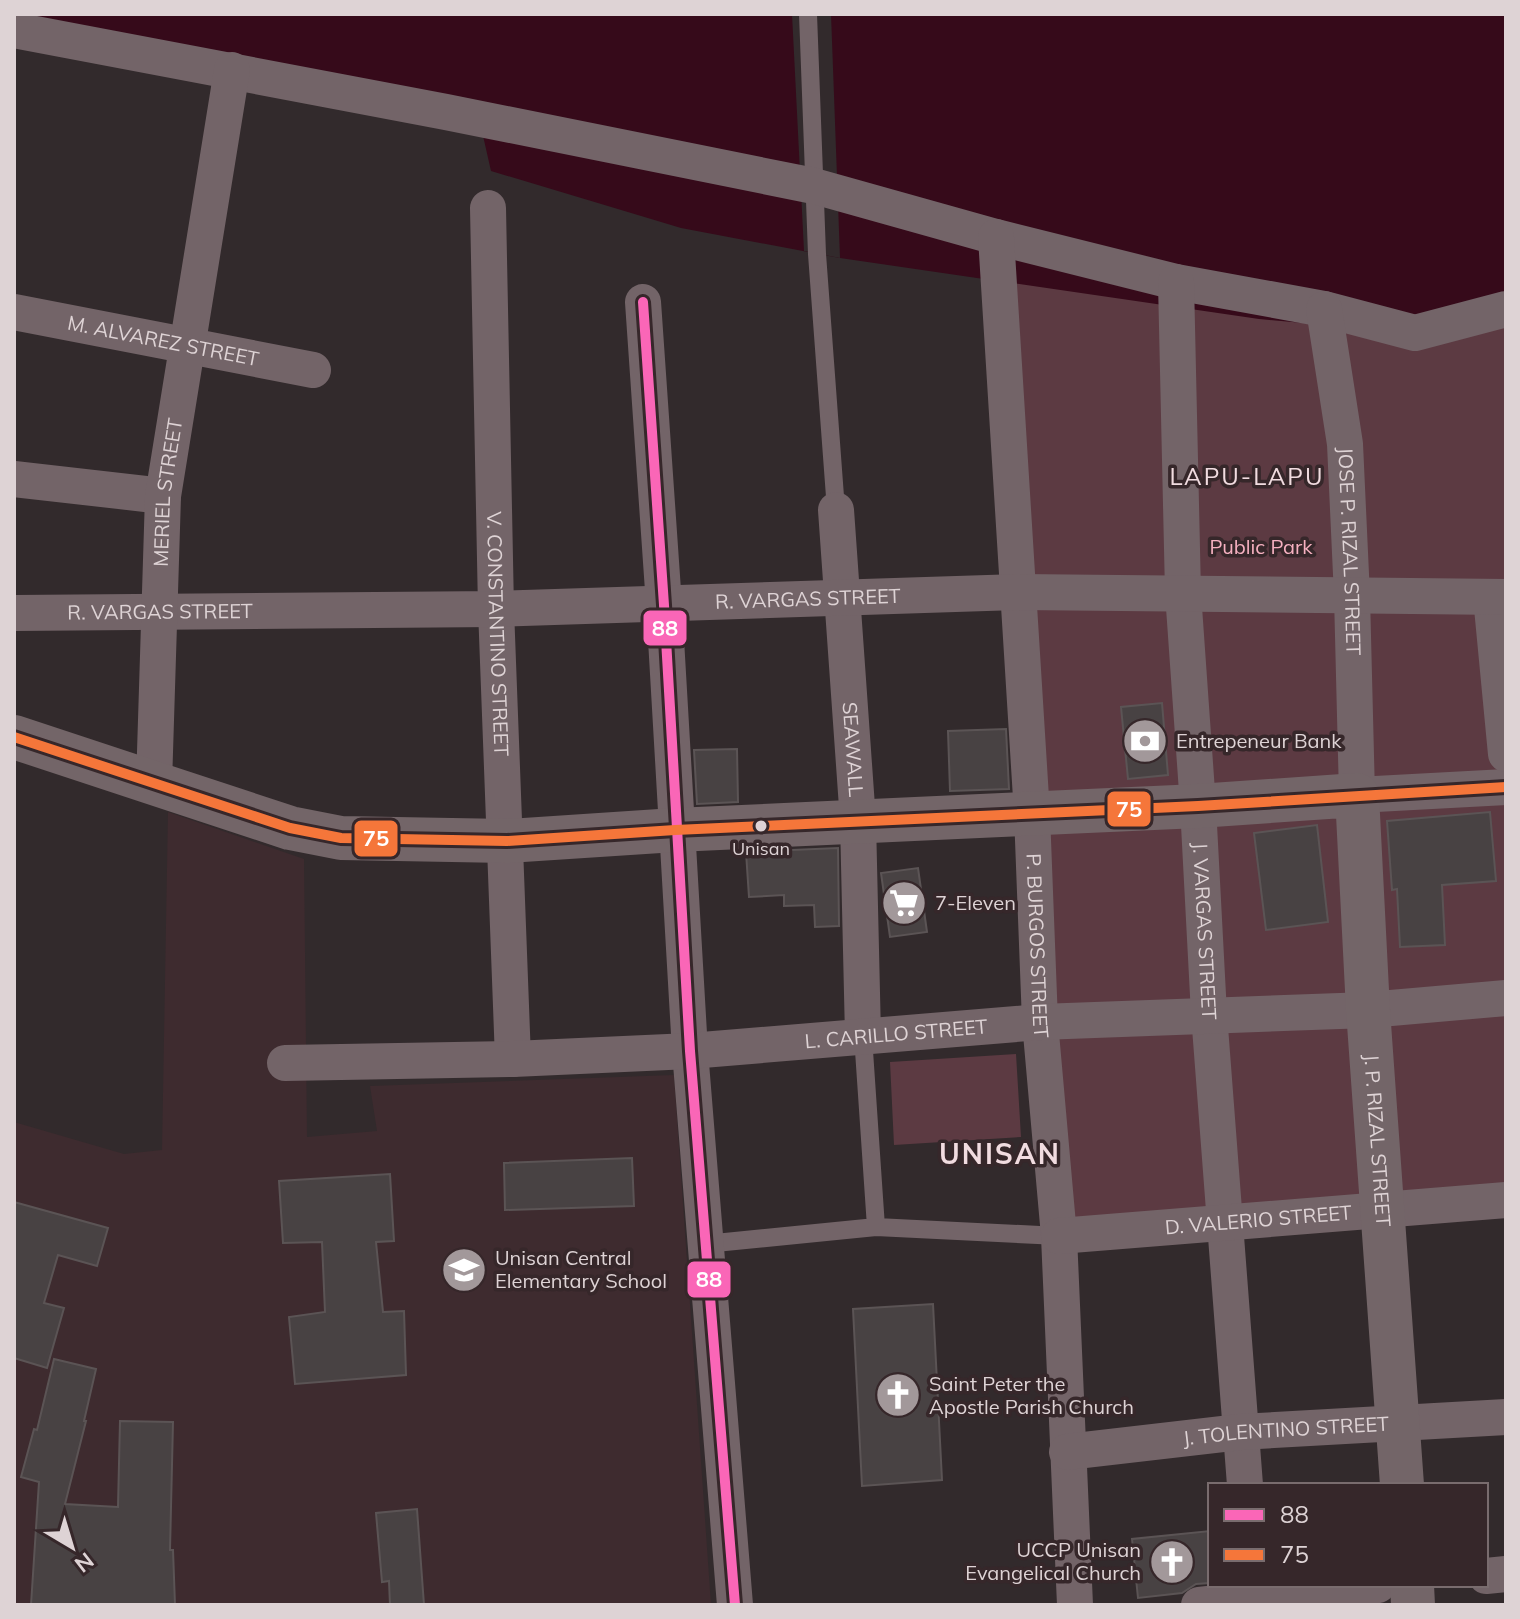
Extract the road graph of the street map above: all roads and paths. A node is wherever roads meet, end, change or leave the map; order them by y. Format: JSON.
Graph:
{"nodes":[{"id":1,"x":808,"y":14,"type":"edge"},
{"id":2,"x":14,"y":30,"type":"edge"},
{"id":3,"x":232,"y":70,"type":"junction"},
{"id":4,"x":814,"y":186,"type":"junction"},
{"id":5,"x":488,"y":208,"type":"dead end"},
{"id":6,"x":996,"y":237,"type":"junction"},
{"id":7,"x":1176,"y":282,"type":"junction"},
{"id":8,"x":643,"y":302,"type":"dead end"},
{"id":9,"x":1324,"y":309,"type":"junction"},
{"id":10,"x":1506,"y":309,"type":"edge"},
{"id":11,"x":14,"y":312,"type":"edge"},
{"id":12,"x":186,"y":345,"type":"junction"},
{"id":13,"x":313,"y":370,"type":"dead end"},
{"id":14,"x":14,"y":479,"type":"edge"},
{"id":15,"x":163,"y":496,"type":"junction"},
{"id":16,"x":836,"y":510,"type":"joint"},
{"id":17,"x":1019,"y":592,"type":"junction"},
{"id":18,"x":1183,"y":593,"type":"junction"},
{"id":19,"x":1352,"y":596,"type":"junction"},
{"id":20,"x":842,"y":597,"type":"junction"},
{"id":21,"x":1499,"y":597,"type":"edge"},
{"id":22,"x":664,"y":605,"type":"junction"},
{"id":23,"x":496,"y":609,"type":"junction"},
{"id":24,"x":158,"y":612,"type":"junction"},
{"id":25,"x":14,"y":613,"type":"edge"},
{"id":26,"x":14,"y":737,"type":"edge"},
{"id":27,"x":1506,"y":754,"type":"edge"},
{"id":28,"x":154,"y":784,"type":"junction"},
{"id":29,"x":1506,"y":787,"type":"edge"},
{"id":30,"x":1357,"y":795,"type":"junction"},
{"id":31,"x":1198,"y":806,"type":"junction"},
{"id":32,"x":1032,"y":814,"type":"junction"},
{"id":33,"x":858,"y":821,"type":"junction"},
{"id":34,"x":675,"y":830,"type":"junction"},
{"id":35,"x":507,"y":841,"type":"junction"},
{"id":36,"x":1506,"y":998,"type":"edge"},
{"id":37,"x":1368,"y":1010,"type":"junction"},
{"id":38,"x":1209,"y":1014,"type":"junction"},
{"id":39,"x":1040,"y":1022,"type":"junction"},
{"id":40,"x":863,"y":1036,"type":"junction"},
{"id":41,"x":690,"y":1051,"type":"junction"},
{"id":42,"x":513,"y":1059,"type":"junction"},
{"id":43,"x":285,"y":1063,"type":"dead end"},
{"id":44,"x":1506,"y":1200,"type":"edge"},
{"id":45,"x":1383,"y":1210,"type":"junction"},
{"id":46,"x":1225,"y":1221,"type":"junction"},
{"id":47,"x":876,"y":1227,"type":"junction"},
{"id":48,"x":1059,"y":1236,"type":"junction"},
{"id":49,"x":705,"y":1244,"type":"junction"},
{"id":50,"x":1506,"y":1417,"type":"edge"},
{"id":51,"x":1397,"y":1423,"type":"junction"},
{"id":52,"x":1240,"y":1432,"type":"junction"},
{"id":53,"x":1067,"y":1452,"type":"junction"},
{"id":54,"x":1245,"y":1483,"type":"edge"},
{"id":55,"x":1402,"y":1483,"type":"edge"},
{"id":56,"x":1356,"y":1587,"type":"edge"},
{"id":57,"x":1255,"y":1596,"type":"edge"},
{"id":58,"x":735,"y":1605,"type":"edge"},
{"id":59,"x":1075,"y":1605,"type":"edge"},
{"id":60,"x":1199,"y":1605,"type":"edge"}],
"edges":[{"from":1,"to":4,"type":"lane"},
{"from":2,"to":3,"type":"street"},
{"from":3,"to":4,"type":"street"},
{"from":3,"to":12,"type":"street","name":"MERIEL STREET"},
{"from":4,"to":6,"type":"street"},
{"from":4,"to":16,"type":"lane"},
{"from":5,"to":23,"type":"street","name":"V. CONSTANTINO STREET"},
{"from":6,"to":7,"type":"street"},
{"from":6,"to":17,"type":"street","name":"P. BURGOS STREET"},
{"from":7,"to":9,"type":"street"},
{"from":7,"to":18,"type":"street","name":"J. VARGAS STREET"},
{"from":8,"to":22,"type":"street"},
{"from":9,"to":10,"type":"street"},
{"from":9,"to":19,"type":"street","name":"JOSE P. RIZAL STREET"},
{"from":11,"to":12,"type":"street","name":"M. ALVAREZ STREET"},
{"from":12,"to":13,"type":"street","name":"M. ALVAREZ STREET"},
{"from":12,"to":15,"type":"street","name":"MERIEL STREET"},
{"from":14,"to":15,"type":"street"},
{"from":15,"to":24,"type":"street","name":"MERIEL STREET"},
{"from":16,"to":20,"type":"street","name":"SEAWALL"},
{"from":17,"to":18,"type":"street","name":"R. VARGAS STREET"},
{"from":17,"to":20,"type":"street","name":"R. VARGAS STREET"},
{"from":17,"to":32,"type":"street","name":"P. BURGOS STREET"},
{"from":18,"to":19,"type":"street","name":"R. VARGAS STREET"},
{"from":18,"to":31,"type":"street","name":"J. VARGAS STREET"},
{"from":19,"to":21,"type":"street","name":"R. VARGAS STREET"},
{"from":19,"to":30,"type":"street","name":"JOSE P. RIZAL STREET"},
{"from":20,"to":22,"type":"street","name":"R. VARGAS STREET"},
{"from":20,"to":33,"type":"street","name":"SEAWALL"},
{"from":21,"to":27,"type":"street"},
{"from":22,"to":23,"type":"street","name":"R. VARGAS STREET"},
{"from":22,"to":34,"type":"street"},
{"from":23,"to":24,"type":"street","name":"R. VARGAS STREET"},
{"from":23,"to":35,"type":"street","name":"V. CONSTANTINO STREET"},
{"from":24,"to":25,"type":"street","name":"R. VARGAS STREET"},
{"from":24,"to":28,"type":"street","name":"MERIEL STREET"},
{"from":26,"to":28,"type":"main road"},
{"from":28,"to":35,"type":"main road"},
{"from":29,"to":30,"type":"street"},
{"from":30,"to":31,"type":"main road"},
{"from":30,"to":37,"type":"main road","name":"J. P. RIZAL STREET"},
{"from":31,"to":32,"type":"main road"},
{"from":31,"to":38,"type":"street","name":"J. VARGAS STREET"},
{"from":32,"to":33,"type":"main road"},
{"from":32,"to":39,"type":"street","name":"P. BURGOS STREET"},
{"from":33,"to":34,"type":"main road"},
{"from":33,"to":40,"type":"street","name":"SEAWALL"},
{"from":34,"to":35,"type":"main road"},
{"from":34,"to":41,"type":"street"},
{"from":35,"to":42,"type":"street","name":"V. CONSTANTINO STREET"},
{"from":36,"to":37,"type":"street","name":"L. CARILLO STREET"},
{"from":37,"to":38,"type":"street","name":"L. CARILLO STREET"},
{"from":37,"to":45,"type":"main road","name":"J. P. RIZAL STREET"},
{"from":38,"to":39,"type":"street","name":"L. CARILLO STREET"},
{"from":38,"to":46,"type":"street","name":"J. VARGAS STREET"},
{"from":39,"to":40,"type":"street","name":"L. CARILLO STREET"},
{"from":39,"to":48,"type":"street","name":"P. BURGOS STREET"},
{"from":40,"to":41,"type":"street","name":"L. CARILLO STREET"},
{"from":40,"to":47,"type":"lane"},
{"from":41,"to":42,"type":"street","name":"L. CARILLO STREET"},
{"from":41,"to":49,"type":"street"},
{"from":42,"to":43,"type":"street","name":"L. CARILLO STREET"},
{"from":44,"to":45,"type":"street","name":"D. VALERIO STREET"},
{"from":45,"to":46,"type":"street","name":"D. VALERIO STREET"},
{"from":45,"to":51,"type":"main road","name":"J. P. RIZAL STREET"},
{"from":46,"to":48,"type":"street","name":"D. VALERIO STREET"},
{"from":46,"to":52,"type":"street","name":"J. VARGAS STREET"},
{"from":47,"to":48,"type":"lane"},
{"from":47,"to":49,"type":"lane"},
{"from":48,"to":53,"type":"street","name":"P. BURGOS STREET"},
{"from":49,"to":58,"type":"street"},
{"from":50,"to":51,"type":"street","name":"J. TOLENTINO STREET"},
{"from":51,"to":52,"type":"street","name":"J. TOLENTINO STREET"},
{"from":51,"to":55,"type":"main road","name":"J. P. RIZAL STREET"},
{"from":52,"to":53,"type":"street","name":"J. TOLENTINO STREET"},
{"from":52,"to":54,"type":"street","name":"J. VARGAS STREET"},
{"from":53,"to":59,"type":"street","name":"P. BURGOS STREET"},
{"from":56,"to":57,"type":"street"},
{"from":57,"to":60,"type":"street"}]}
